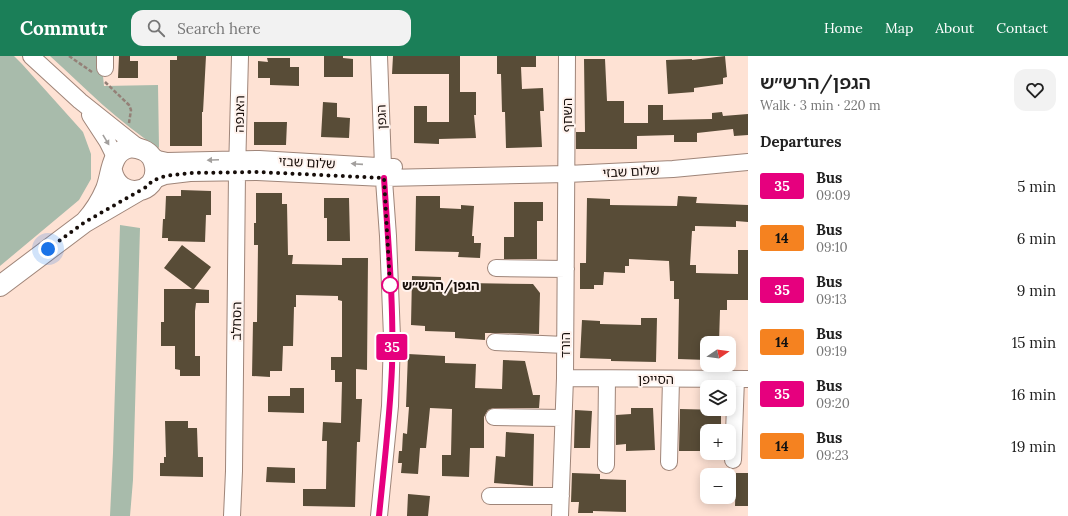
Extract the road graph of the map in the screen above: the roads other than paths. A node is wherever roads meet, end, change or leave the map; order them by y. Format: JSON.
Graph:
{"nodes":[{"id":1,"x":31,"y":56,"type":"edge"},
{"id":2,"x":240,"y":56,"type":"edge"},
{"id":3,"x":379,"y":56,"type":"edge"},
{"id":4,"x":567,"y":56,"type":"edge"},
{"id":5,"x":80,"y":101,"type":"junction"},
{"id":6,"x":145,"y":152,"type":"junction"},
{"id":7,"x":748,"y":162,"type":"edge"},
{"id":8,"x":113,"y":164,"type":"junction"},
{"id":9,"x":237,"y":166,"type":"junction"},
{"id":10,"x":383,"y":172,"type":"junction"},
{"id":11,"x":567,"y":174,"type":"junction"},
{"id":12,"x":145,"y":186,"type":"junction"},
{"id":13,"x":85,"y":222,"type":"junction"},
{"id":14,"x":496,"y":268,"type":"dead end"},
{"id":15,"x":566,"y":269,"type":"junction"},
{"id":16,"x":0,"y":286,"type":"edge"},
{"id":17,"x":495,"y":342,"type":"dead end"},
{"id":18,"x":565,"y":346,"type":"junction"},
{"id":19,"x":565,"y":378,"type":"junction"},
{"id":20,"x":607,"y":379,"type":"junction"},
{"id":21,"x":671,"y":379,"type":"junction"},
{"id":22,"x":742,"y":379,"type":"edge"},
{"id":23,"x":494,"y":416,"type":"dead end"},
{"id":24,"x":563,"y":418,"type":"junction"},
{"id":25,"x":736,"y":433,"type":"edge"},
{"id":26,"x":669,"y":462,"type":"dead end"},
{"id":27,"x":606,"y":465,"type":"dead end"},
{"id":28,"x":490,"y":496,"type":"dead end"},
{"id":29,"x":561,"y":496,"type":"junction"},
{"id":30,"x":232,"y":516,"type":"edge"},
{"id":31,"x":379,"y":516,"type":"edge"},
{"id":32,"x":560,"y":516,"type":"edge"}],
"edges":[{"from":1,"to":5,"type":"street"},
{"from":2,"to":9,"type":"street","name":"האנפה"},
{"from":3,"to":10,"type":"street","name":"הגפן"},
{"from":4,"to":11,"type":"street","name":"השחף"},
{"from":5,"to":6,"type":"street","name":"שלום שבזי"},
{"from":5,"to":8,"type":"street","one_way":true},
{"from":6,"to":8,"type":"main road"},
{"from":9,"to":6,"type":"street","name":"שלום שבזי","one_way":true},
{"from":6,"to":12,"type":"main road"},
{"from":7,"to":11,"type":"street","name":"שלום שבזי"},
{"from":8,"to":12,"type":"main road"},
{"from":8,"to":13,"type":"main road"},
{"from":9,"to":10,"type":"street","name":"שלום שבזי"},
{"from":9,"to":12,"type":"street","name":"שלום שבזי"},
{"from":9,"to":30,"type":"street","name":"הסחלב"},
{"from":10,"to":11,"type":"street","name":"שלום שבזי"},
{"from":10,"to":31,"type":"street","name":"הגפן"},
{"from":11,"to":15,"type":"street","name":"הורד"},
{"from":12,"to":13,"type":"main road"},
{"from":13,"to":16,"type":"main road"},
{"from":14,"to":15,"type":"street"},
{"from":15,"to":18,"type":"street","name":"הורד"},
{"from":17,"to":18,"type":"street"},
{"from":18,"to":19,"type":"street","name":"הורד"},
{"from":19,"to":20,"type":"street","name":"הסייפן"},
{"from":19,"to":24,"type":"street","name":"הורד"},
{"from":20,"to":21,"type":"street","name":"הסייפן"},
{"from":20,"to":27,"type":"street"},
{"from":21,"to":22,"type":"street","name":"הסייפן"},
{"from":21,"to":26,"type":"street"},
{"from":22,"to":25,"type":"street"},
{"from":23,"to":24,"type":"street"},
{"from":24,"to":29,"type":"street","name":"הורד"},
{"from":28,"to":29,"type":"street"},
{"from":29,"to":32,"type":"street","name":"הורד"}]}
